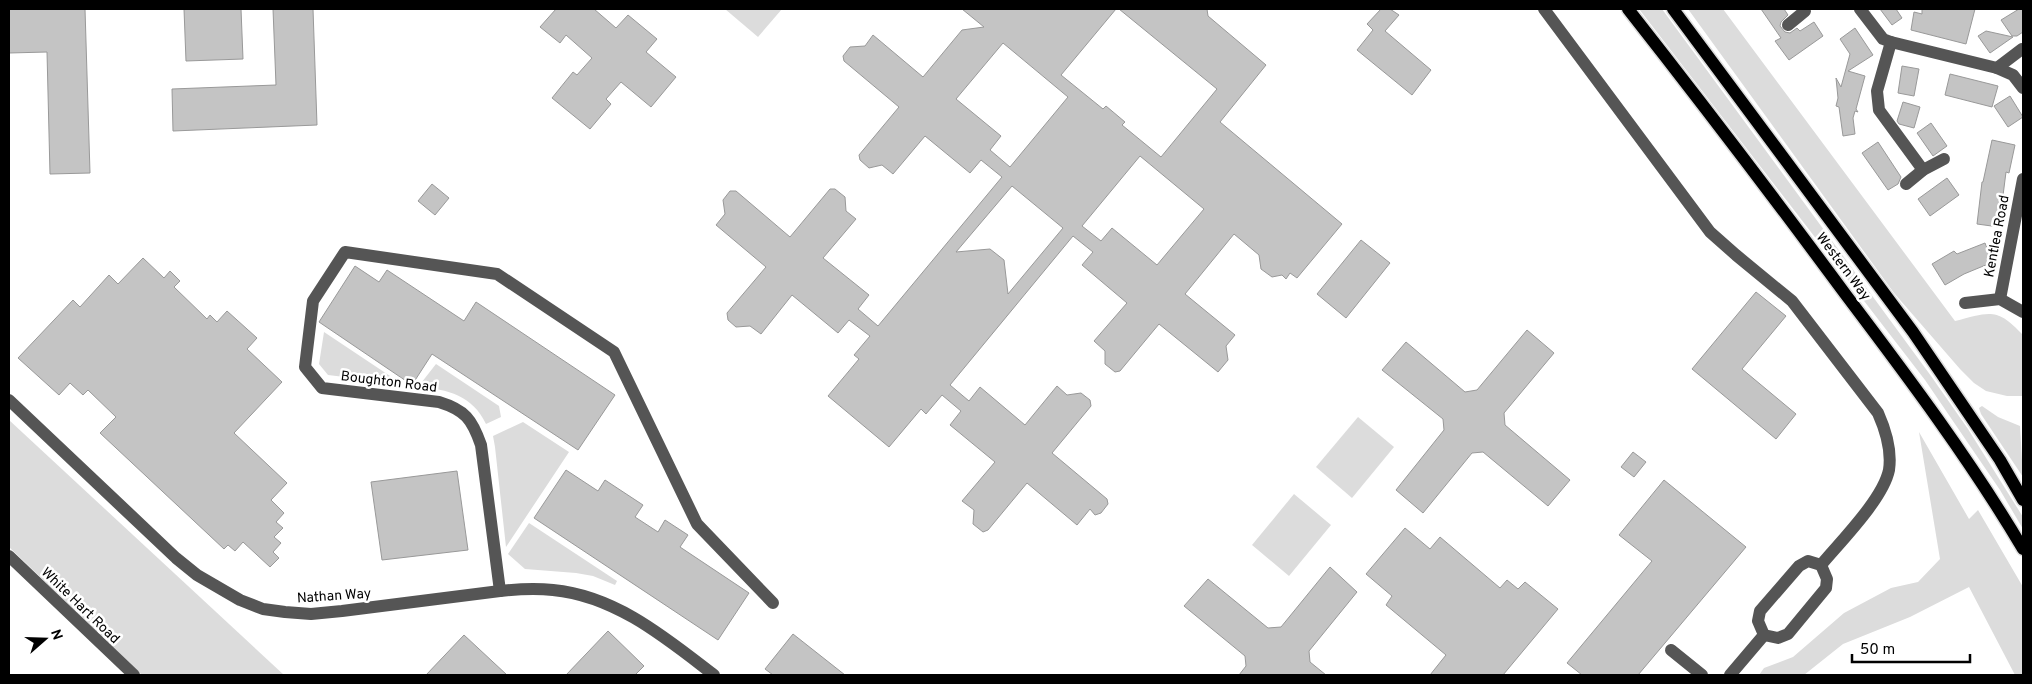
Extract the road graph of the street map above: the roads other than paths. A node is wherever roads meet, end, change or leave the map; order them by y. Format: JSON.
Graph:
{"nodes":[{"id":1,"x":1544,"y":9,"type":"edge"},
{"id":2,"x":1628,"y":9,"type":"edge"},
{"id":3,"x":1673,"y":9,"type":"edge"},
{"id":4,"x":1803,"y":9,"type":"edge"},
{"id":5,"x":1860,"y":9,"type":"edge"},
{"id":6,"x":1788,"y":25,"type":"dead end"},
{"id":7,"x":1891,"y":42,"type":"junction"},
{"id":8,"x":2022,"y":49,"type":"edge"},
{"id":9,"x":1998,"y":68,"type":"junction"},
{"id":10,"x":2023,"y":88,"type":"edge"},
{"id":11,"x":1944,"y":159,"type":"dead end"},
{"id":12,"x":1923,"y":170,"type":"junction"},
{"id":13,"x":2023,"y":179,"type":"edge"},
{"id":14,"x":1906,"y":184,"type":"dead end"},
{"id":15,"x":2000,"y":299,"type":"junction"},
{"id":16,"x":1965,"y":303,"type":"dead end"},
{"id":17,"x":2023,"y":312,"type":"edge"},
{"id":18,"x":9,"y":400,"type":"edge"},
{"id":19,"x":2023,"y":500,"type":"edge"},
{"id":20,"x":2023,"y":549,"type":"edge"},
{"id":21,"x":9,"y":556,"type":"edge"},
{"id":22,"x":1821,"y":565,"type":"junction"},
{"id":23,"x":500,"y":591,"type":"junction"},
{"id":24,"x":773,"y":603,"type":"dead end"},
{"id":25,"x":1764,"y":635,"type":"junction"},
{"id":26,"x":1671,"y":650,"type":"dead end"},
{"id":27,"x":134,"y":675,"type":"edge"},
{"id":28,"x":714,"y":675,"type":"edge"},
{"id":29,"x":1702,"y":675,"type":"edge"},
{"id":30,"x":1730,"y":675,"type":"edge"}],
"edges":[{"from":1,"to":22,"type":"street"},
{"from":2,"to":20,"type":"main road","name":"Western Way"},
{"from":3,"to":19,"type":"main road","name":"Western Way"},
{"from":4,"to":6,"type":"street"},
{"from":5,"to":7,"type":"street"},
{"from":7,"to":9,"type":"street"},
{"from":7,"to":12,"type":"street"},
{"from":8,"to":9,"type":"street"},
{"from":9,"to":10,"type":"street"},
{"from":11,"to":12,"type":"street"},
{"from":12,"to":14,"type":"street"},
{"from":13,"to":15,"type":"street","name":"Kentlea Road"},
{"from":15,"to":16,"type":"street"},
{"from":15,"to":17,"type":"street"},
{"from":18,"to":23,"type":"street","name":"Nathan Way"},
{"from":21,"to":27,"type":"street","name":"White Hart Road"},
{"from":22,"to":25,"type":"street"},
{"from":22,"to":25,"type":"street"},
{"from":23,"to":24,"type":"street","name":"Boughton Road"},
{"from":23,"to":28,"type":"street","name":"Nathan Way"},
{"from":25,"to":30,"type":"street"},
{"from":26,"to":29,"type":"street"}]}
